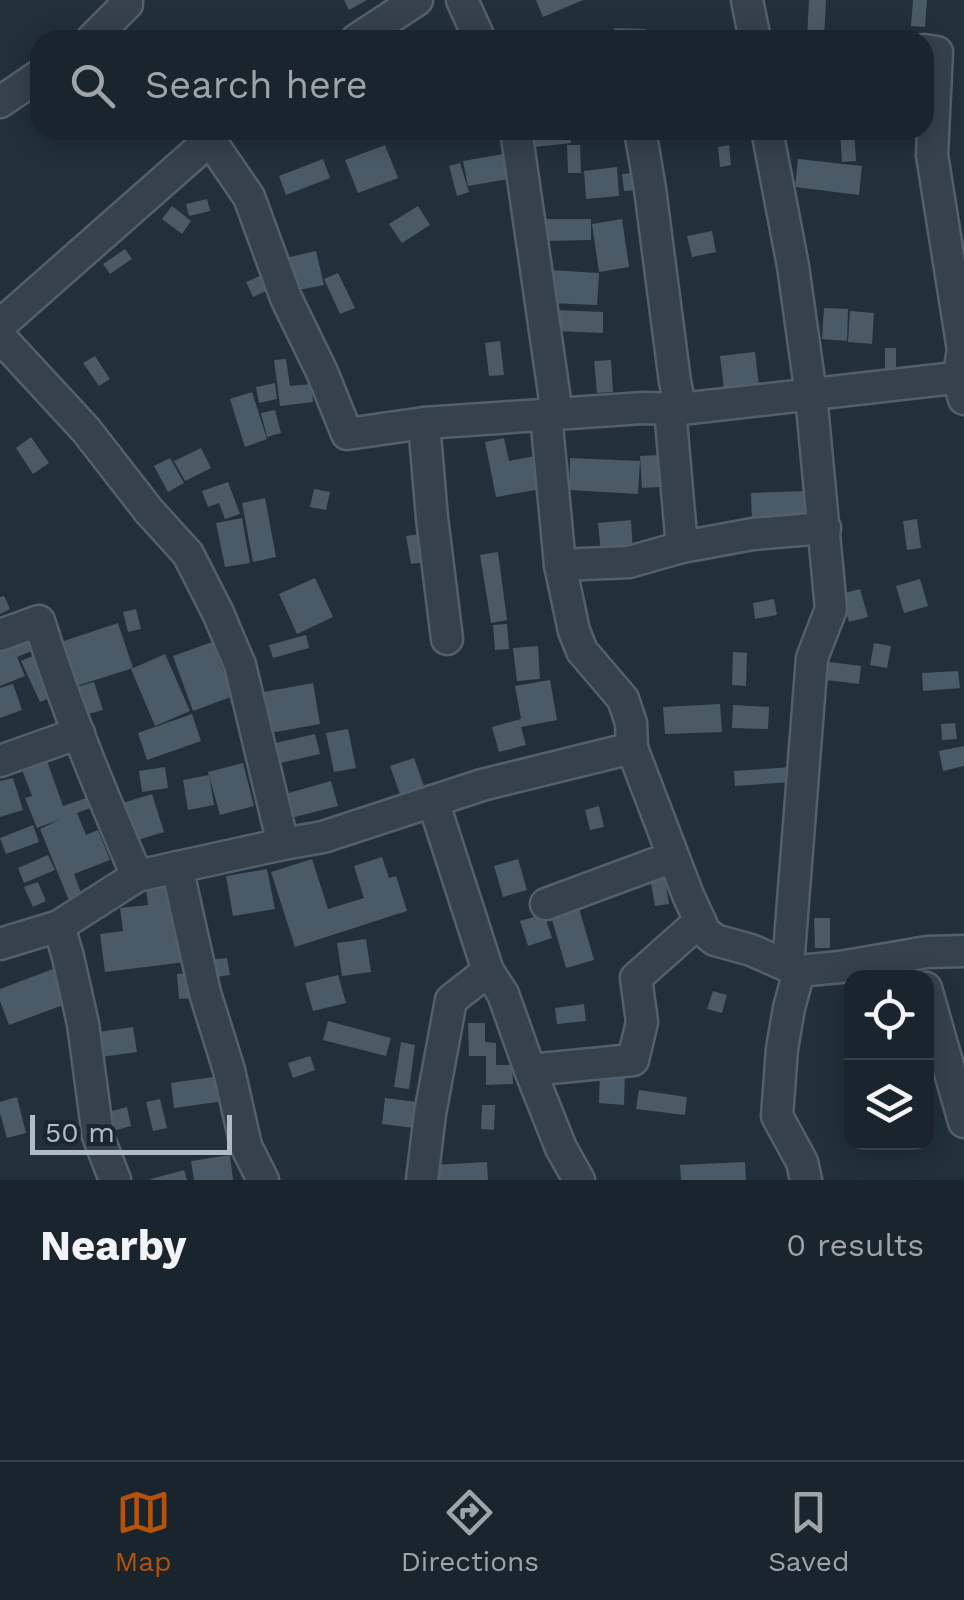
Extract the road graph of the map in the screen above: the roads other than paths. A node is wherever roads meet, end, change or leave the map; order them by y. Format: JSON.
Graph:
{"nodes":[{"id":1,"x":127,"y":0,"type":"edge"},
{"id":2,"x":416,"y":0,"type":"edge"},
{"id":3,"x":462,"y":0,"type":"edge"},
{"id":4,"x":746,"y":0,"type":"edge"},
{"id":5,"x":101,"y":30,"type":"edge"},
{"id":6,"x":371,"y":30,"type":"edge"},
{"id":7,"x":476,"y":30,"type":"edge"},
{"id":8,"x":753,"y":30,"type":"edge"},
{"id":9,"x":934,"y":52,"type":"edge"},
{"id":10,"x":30,"y":82,"type":"edge"},
{"id":11,"x":0,"y":102,"type":"edge"},
{"id":12,"x":934,"y":114,"type":"edge"},
{"id":13,"x":212,"y":140,"type":"edge"},
{"id":14,"x":220,"y":140,"type":"edge"},
{"id":15,"x":517,"y":140,"type":"edge"},
{"id":16,"x":642,"y":140,"type":"edge"},
{"id":17,"x":769,"y":140,"type":"edge"},
{"id":18,"x":933,"y":140,"type":"edge"},
{"id":19,"x":0,"y":325,"type":"edge"},
{"id":20,"x":0,"y":338,"type":"edge"},
{"id":21,"x":962,"y":385,"type":"edge"},
{"id":22,"x":810,"y":395,"type":"junction"},
{"id":23,"x":676,"y":409,"type":"junction"},
{"id":24,"x":551,"y":415,"type":"junction"},
{"id":25,"x":424,"y":424,"type":"junction"},
{"id":26,"x":825,"y":528,"type":"junction"},
{"id":27,"x":682,"y":547,"type":"junction"},
{"id":28,"x":560,"y":565,"type":"junction"},
{"id":29,"x":0,"y":635,"type":"edge"},
{"id":30,"x":447,"y":640,"type":"dead end"},
{"id":31,"x":79,"y":733,"type":"junction"},
{"id":32,"x":632,"y":748,"type":"junction"},
{"id":33,"x":0,"y":761,"type":"edge"},
{"id":34,"x":433,"y":801,"type":"junction"},
{"id":35,"x":283,"y":844,"type":"junction"},
{"id":36,"x":673,"y":856,"type":"junction"},
{"id":37,"x":177,"y":868,"type":"junction"},
{"id":38,"x":137,"y":876,"type":"junction"},
{"id":39,"x":546,"y":904,"type":"dead end"},
{"id":40,"x":700,"y":921,"type":"junction"},
{"id":41,"x":59,"y":926,"type":"junction"},
{"id":42,"x":0,"y":944,"type":"edge"},
{"id":43,"x":964,"y":952,"type":"edge"},
{"id":44,"x":920,"y":966,"type":"edge"},
{"id":45,"x":794,"y":968,"type":"junction"},
{"id":46,"x":488,"y":970,"type":"junction"},
{"id":47,"x":934,"y":1016,"type":"edge"},
{"id":48,"x":530,"y":1070,"type":"junction"},
{"id":49,"x":964,"y":1122,"type":"edge"},
{"id":50,"x":115,"y":1180,"type":"edge"},
{"id":51,"x":264,"y":1180,"type":"edge"},
{"id":52,"x":422,"y":1180,"type":"edge"},
{"id":53,"x":579,"y":1180,"type":"edge"},
{"id":54,"x":806,"y":1180,"type":"edge"}],
"edges":[{"from":1,"to":5,"type":"street"},
{"from":2,"to":6,"type":"street"},
{"from":3,"to":7,"type":"street"},
{"from":4,"to":8,"type":"street"},
{"from":9,"to":12,"type":"street"},
{"from":10,"to":11,"type":"street"},
{"from":13,"to":19,"type":"street"},
{"from":14,"to":25,"type":"street"},
{"from":15,"to":24,"type":"street"},
{"from":16,"to":23,"type":"street"},
{"from":17,"to":22,"type":"street"},
{"from":18,"to":21,"type":"street"},
{"from":20,"to":35,"type":"street"},
{"from":21,"to":22,"type":"street"},
{"from":22,"to":23,"type":"street"},
{"from":22,"to":26,"type":"street"},
{"from":23,"to":24,"type":"street"},
{"from":23,"to":27,"type":"street"},
{"from":24,"to":25,"type":"street"},
{"from":24,"to":28,"type":"street"},
{"from":25,"to":30,"type":"street"},
{"from":26,"to":27,"type":"street"},
{"from":26,"to":45,"type":"street"},
{"from":27,"to":28,"type":"street"},
{"from":28,"to":32,"type":"street"},
{"from":29,"to":31,"type":"street"},
{"from":31,"to":33,"type":"street"},
{"from":31,"to":38,"type":"street"},
{"from":32,"to":34,"type":"street"},
{"from":32,"to":36,"type":"street"},
{"from":34,"to":35,"type":"street"},
{"from":34,"to":46,"type":"street"},
{"from":35,"to":37,"type":"street"},
{"from":36,"to":39,"type":"street"},
{"from":36,"to":40,"type":"street"},
{"from":37,"to":38,"type":"street"},
{"from":37,"to":51,"type":"street"},
{"from":38,"to":41,"type":"street"},
{"from":40,"to":45,"type":"street"},
{"from":40,"to":48,"type":"street"},
{"from":41,"to":42,"type":"street"},
{"from":41,"to":50,"type":"street"},
{"from":43,"to":44,"type":"street"},
{"from":44,"to":45,"type":"street"},
{"from":45,"to":54,"type":"street"},
{"from":46,"to":48,"type":"street"},
{"from":46,"to":52,"type":"street"},
{"from":47,"to":49,"type":"street"},
{"from":48,"to":53,"type":"street"}]}
